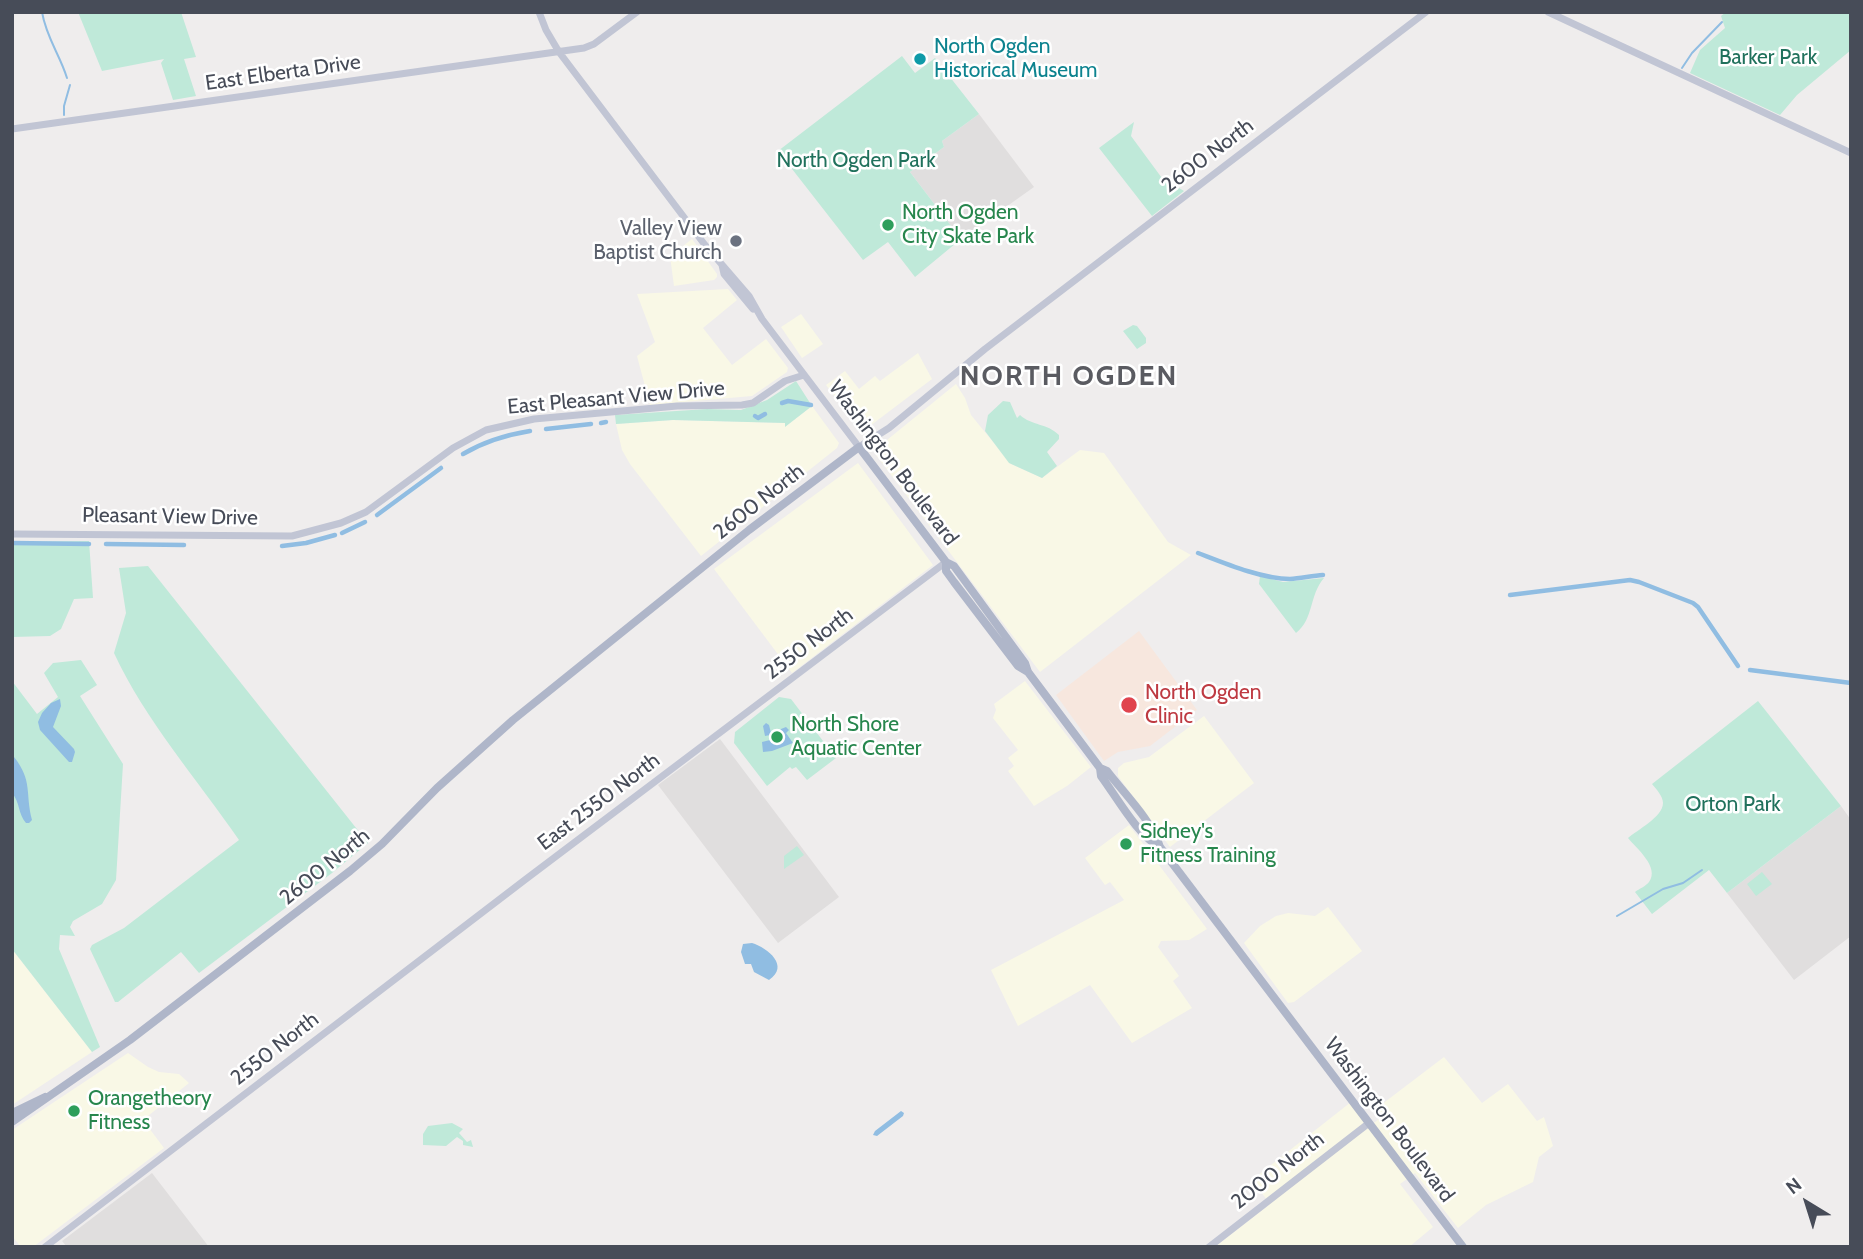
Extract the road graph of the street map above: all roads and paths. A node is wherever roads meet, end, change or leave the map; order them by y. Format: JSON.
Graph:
{"nodes":[{"id":1,"x":539,"y":12,"type":"edge"},
{"id":2,"x":637,"y":12,"type":"edge"},
{"id":3,"x":1426,"y":12,"type":"edge"},
{"id":4,"x":1548,"y":12,"type":"edge"},
{"id":5,"x":558,"y":52,"type":"junction"},
{"id":6,"x":12,"y":129,"type":"edge"},
{"id":7,"x":1851,"y":153,"type":"edge"},
{"id":8,"x":797,"y":366,"type":"junction"},
{"id":9,"x":804,"y":375,"type":"junction"},
{"id":10,"x":785,"y":381,"type":"junction"},
{"id":11,"x":859,"y":447,"type":"junction"},
{"id":12,"x":326,"y":528,"type":"joint"},
{"id":13,"x":12,"y":534,"type":"edge"},
{"id":14,"x":946,"y":562,"type":"junction"},
{"id":15,"x":1028,"y":672,"type":"junction"},
{"id":16,"x":693,"y":754,"type":"joint"},
{"id":17,"x":526,"y":879,"type":"joint"},
{"id":18,"x":47,"y":1096,"type":"junction"},
{"id":19,"x":12,"y":1113,"type":"edge"},
{"id":20,"x":12,"y":1122,"type":"edge"},
{"id":21,"x":1369,"y":1123,"type":"junction"},
{"id":22,"x":45,"y":1247,"type":"edge"},
{"id":23,"x":1209,"y":1247,"type":"edge"},
{"id":24,"x":1463,"y":1247,"type":"edge"}],
"edges":[{"from":1,"to":5,"type":"street","name":"Washington Boulevard"},
{"from":2,"to":5,"type":"street","name":"East Elberta Drive"},
{"from":3,"to":11,"type":"street","name":"2600 North"},
{"from":4,"to":7,"type":"street"},
{"from":5,"to":6,"type":"street","name":"East Elberta Drive"},
{"from":5,"to":8,"type":"street","name":"Washington Boulevard"},
{"from":8,"to":9,"type":"street","name":"Washington Boulevard"},
{"from":8,"to":10,"type":"street"},
{"from":9,"to":10,"type":"street","name":"East Pleasant View Drive"},
{"from":9,"to":11,"type":"street","name":"Washington Boulevard"},
{"from":10,"to":12,"type":"street","name":"East Pleasant View Drive"},
{"from":11,"to":14,"type":"main road","name":"Washington Boulevard"},
{"from":11,"to":18,"type":"main road","name":"2600 North"},
{"from":12,"to":13,"type":"street","name":"Pleasant View Drive"},
{"from":14,"to":15,"type":"main road","name":"Washington Boulevard"},
{"from":14,"to":15,"type":"main road"},
{"from":14,"to":16,"type":"street","name":"2550 North"},
{"from":15,"to":21,"type":"main road","name":"Washington Boulevard"},
{"from":16,"to":17,"type":"street","name":"East 2550 North"},
{"from":17,"to":22,"type":"street","name":"2550 North"},
{"from":18,"to":19,"type":"main road"},
{"from":18,"to":20,"type":"main road"},
{"from":21,"to":23,"type":"street","name":"2000 North"},
{"from":21,"to":24,"type":"main road","name":"Washington Boulevard"}]}
